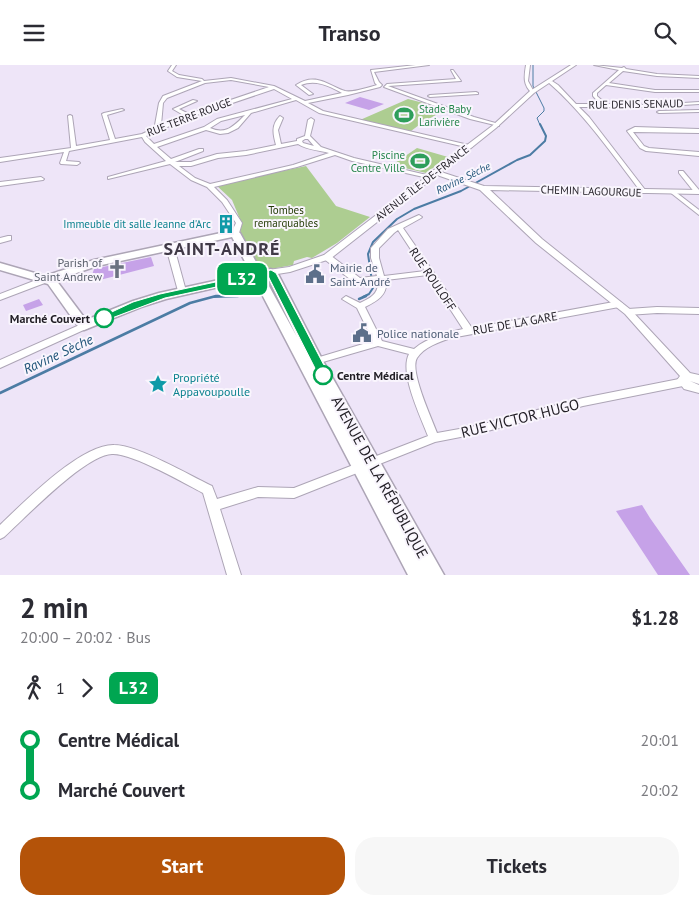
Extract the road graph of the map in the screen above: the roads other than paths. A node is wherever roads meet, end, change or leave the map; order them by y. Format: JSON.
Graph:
{"nodes":[{"id":1,"x":174,"y":65,"type":"edge"},
{"id":2,"x":427,"y":65,"type":"edge"},
{"id":3,"x":528,"y":65,"type":"edge"},
{"id":4,"x":574,"y":65,"type":"edge"},
{"id":5,"x":596,"y":65,"type":"edge"},
{"id":6,"x":628,"y":65,"type":"edge"},
{"id":7,"x":623,"y":70,"type":"junction"},
{"id":8,"x":452,"y":71,"type":"dead end"},
{"id":9,"x":699,"y":77,"type":"edge"},
{"id":10,"x":413,"y":78,"type":"dead end"},
{"id":11,"x":209,"y":81,"type":"junction"},
{"id":12,"x":439,"y":82,"type":"junction"},
{"id":13,"x":416,"y":83,"type":"junction"},
{"id":14,"x":548,"y":83,"type":"junction"},
{"id":15,"x":606,"y":84,"type":"junction"},
{"id":16,"x":383,"y":85,"type":"junction"},
{"id":17,"x":274,"y":87,"type":"junction"},
{"id":18,"x":535,"y":90,"type":"junction"},
{"id":19,"x":699,"y":91,"type":"edge"},
{"id":20,"x":476,"y":93,"type":"dead end"},
{"id":21,"x":312,"y":94,"type":"dead end"},
{"id":22,"x":348,"y":94,"type":"junction"},
{"id":23,"x":450,"y":95,"type":"junction"},
{"id":24,"x":430,"y":96,"type":"dead end"},
{"id":25,"x":296,"y":99,"type":"junction"},
{"id":26,"x":195,"y":101,"type":"dead end"},
{"id":27,"x":304,"y":103,"type":"junction"},
{"id":28,"x":698,"y":103,"type":"edge"},
{"id":29,"x":573,"y":105,"type":"junction"},
{"id":30,"x":604,"y":105,"type":"junction"},
{"id":31,"x":651,"y":106,"type":"junction"},
{"id":32,"x":122,"y":110,"type":"dead end"},
{"id":33,"x":251,"y":110,"type":"junction"},
{"id":34,"x":699,"y":111,"type":"edge"},
{"id":35,"x":70,"y":115,"type":"dead end"},
{"id":36,"x":190,"y":116,"type":"junction"},
{"id":37,"x":280,"y":118,"type":"dead end"},
{"id":38,"x":311,"y":120,"type":"dead end"},
{"id":39,"x":497,"y":125,"type":"junction"},
{"id":40,"x":160,"y":127,"type":"junction"},
{"id":41,"x":206,"y":129,"type":"junction"},
{"id":42,"x":699,"y":131,"type":"edge"},
{"id":43,"x":143,"y":135,"type":"junction"},
{"id":44,"x":308,"y":137,"type":"junction"},
{"id":45,"x":113,"y":141,"type":"junction"},
{"id":46,"x":299,"y":142,"type":"junction"},
{"id":47,"x":279,"y":146,"type":"junction"},
{"id":48,"x":470,"y":146,"type":"junction"},
{"id":49,"x":155,"y":147,"type":"junction"},
{"id":50,"x":319,"y":148,"type":"junction"},
{"id":51,"x":70,"y":149,"type":"junction"},
{"id":52,"x":201,"y":150,"type":"dead end"},
{"id":53,"x":333,"y":154,"type":"junction"},
{"id":54,"x":699,"y":154,"type":"edge"},
{"id":55,"x":0,"y":160,"type":"edge"},
{"id":56,"x":77,"y":163,"type":"dead end"},
{"id":57,"x":172,"y":163,"type":"junction"},
{"id":58,"x":681,"y":172,"type":"dead end"},
{"id":59,"x":431,"y":175,"type":"junction"},
{"id":60,"x":41,"y":179,"type":"dead end"},
{"id":61,"x":110,"y":179,"type":"dead end"},
{"id":62,"x":0,"y":185,"type":"edge"},
{"id":63,"x":209,"y":186,"type":"junction"},
{"id":64,"x":480,"y":187,"type":"junction"},
{"id":65,"x":673,"y":192,"type":"junction"},
{"id":66,"x":698,"y":192,"type":"edge"},
{"id":67,"x":644,"y":193,"type":"junction"},
{"id":68,"x":699,"y":213,"type":"edge"},
{"id":69,"x":419,"y":217,"type":"dead end"},
{"id":70,"x":398,"y":227,"type":"junction"},
{"id":71,"x":236,"y":233,"type":"junction"},
{"id":72,"x":8,"y":238,"type":"dead end"},
{"id":73,"x":0,"y":241,"type":"edge"},
{"id":74,"x":170,"y":247,"type":"junction"},
{"id":75,"x":327,"y":257,"type":"junction"},
{"id":76,"x":0,"y":267,"type":"edge"},
{"id":77,"x":428,"y":273,"type":"junction"},
{"id":78,"x":264,"y":274,"type":"junction"},
{"id":79,"x":47,"y":279,"type":"junction"},
{"id":80,"x":383,"y":279,"type":"junction"},
{"id":81,"x":182,"y":291,"type":"junction"},
{"id":82,"x":0,"y":297,"type":"edge"},
{"id":83,"x":346,"y":299,"type":"dead end"},
{"id":84,"x":619,"y":304,"type":"junction"},
{"id":85,"x":360,"y":306,"type":"junction"},
{"id":86,"x":699,"y":311,"type":"edge"},
{"id":87,"x":628,"y":312,"type":"junction"},
{"id":88,"x":84,"y":326,"type":"junction"},
{"id":89,"x":468,"y":331,"type":"junction"},
{"id":90,"x":378,"y":343,"type":"junction"},
{"id":91,"x":416,"y":353,"type":"junction"},
{"id":92,"x":316,"y":361,"type":"junction"},
{"id":93,"x":0,"y":364,"type":"edge"},
{"id":94,"x":685,"y":379,"type":"junction"},
{"id":95,"x":699,"y":387,"type":"edge"},
{"id":96,"x":432,"y":433,"type":"junction"},
{"id":97,"x":366,"y":464,"type":"junction"},
{"id":98,"x":213,"y":507,"type":"junction"},
{"id":99,"x":0,"y":533,"type":"edge"},
{"id":100,"x":234,"y":575,"type":"edge"},
{"id":101,"x":418,"y":575,"type":"edge"},
{"id":102,"x":434,"y":575,"type":"edge"}],
"edges":[{"from":1,"to":11,"type":"street"},
{"from":2,"to":16,"type":"street"},
{"from":3,"to":18,"type":"street"},
{"from":4,"to":14,"type":"street","name":"AVENUE ÎLE-DE-FRANCE"},
{"from":5,"to":7,"type":"street"},
{"from":6,"to":7,"type":"street"},
{"from":7,"to":9,"type":"street"},
{"from":7,"to":15,"type":"street"},
{"from":8,"to":12,"type":"street"},
{"from":10,"to":13,"type":"street"},
{"from":11,"to":17,"type":"street"},
{"from":11,"to":40,"type":"street"},
{"from":12,"to":13,"type":"street"},
{"from":12,"to":23,"type":"street"},
{"from":13,"to":16,"type":"street"},
{"from":14,"to":18,"type":"street","name":"AVENUE ÎLE-DE-FRANCE"},
{"from":14,"to":29,"type":"street"},
{"from":15,"to":19,"type":"street"},
{"from":15,"to":30,"type":"street"},
{"from":16,"to":22,"type":"street"},
{"from":16,"to":39,"type":"street"},
{"from":17,"to":25,"type":"street"},
{"from":17,"to":36,"type":"street","name":"RUE TERRE ROUGE"},
{"from":18,"to":39,"type":"street","name":"AVENUE ÎLE-DE-FRANCE"},
{"from":20,"to":23,"type":"street"},
{"from":21,"to":22,"type":"street"},
{"from":22,"to":27,"type":"street"},
{"from":23,"to":24,"type":"street"},
{"from":25,"to":27,"type":"street"},
{"from":25,"to":33,"type":"street"},
{"from":26,"to":36,"type":"street"},
{"from":27,"to":48,"type":"street"},
{"from":28,"to":31,"type":"street","name":"RUE DENIS SENAUD"},
{"from":29,"to":30,"type":"street","name":"RUE DENIS SENAUD"},
{"from":29,"to":67,"type":"street"},
{"from":30,"to":31,"type":"street","name":"RUE DENIS SENAUD"},
{"from":31,"to":34,"type":"street"},
{"from":32,"to":45,"type":"street"},
{"from":33,"to":41,"type":"street"},
{"from":33,"to":41,"type":"street"},
{"from":35,"to":51,"type":"street"},
{"from":36,"to":40,"type":"street","name":"RUE TERRE ROUGE"},
{"from":37,"to":47,"type":"street"},
{"from":38,"to":44,"type":"street"},
{"from":39,"to":48,"type":"street","name":"AVENUE ÎLE-DE-FRANCE"},
{"from":40,"to":43,"type":"street","name":"RUE TERRE ROUGE"},
{"from":41,"to":49,"type":"street"},
{"from":42,"to":54,"type":"street"},
{"from":43,"to":45,"type":"street","name":"RUE TERRE ROUGE"},
{"from":43,"to":49,"type":"street"},
{"from":44,"to":46,"type":"street"},
{"from":44,"to":50,"type":"street"},
{"from":45,"to":51,"type":"street","name":"RUE TERRE ROUGE"},
{"from":46,"to":47,"type":"street"},
{"from":46,"to":50,"type":"street"},
{"from":47,"to":57,"type":"street"},
{"from":48,"to":59,"type":"street","name":"AVENUE ÎLE-DE-FRANCE"},
{"from":49,"to":57,"type":"street"},
{"from":50,"to":53,"type":"street"},
{"from":51,"to":55,"type":"street","name":"RUE TERRE ROUGE"},
{"from":51,"to":56,"type":"street"},
{"from":52,"to":57,"type":"street"},
{"from":53,"to":59,"type":"street"},
{"from":53,"to":63,"type":"street"},
{"from":57,"to":61,"type":"street"},
{"from":57,"to":63,"type":"street"},
{"from":58,"to":66,"type":"street"},
{"from":59,"to":64,"type":"street"},
{"from":59,"to":75,"type":"street","name":"AVENUE ÎLE-DE-FRANCE"},
{"from":60,"to":62,"type":"street"},
{"from":63,"to":71,"type":"street"},
{"from":64,"to":67,"type":"street","name":"CHEMIN LAGOURGUE"},
{"from":64,"to":84,"type":"street"},
{"from":65,"to":66,"type":"street","name":"CHEMIN LAGOURGUE"},
{"from":65,"to":67,"type":"street","name":"CHEMIN LAGOURGUE"},
{"from":65,"to":68,"type":"street"},
{"from":69,"to":70,"type":"street"},
{"from":70,"to":77,"type":"street","name":"RUE ROULOFF"},
{"from":70,"to":80,"type":"street"},
{"from":71,"to":74,"type":"main road"},
{"from":71,"to":78,"type":"main road"},
{"from":72,"to":73,"type":"street"},
{"from":74,"to":79,"type":"main road"},
{"from":74,"to":81,"type":"street"},
{"from":75,"to":78,"type":"street","name":"AVENUE ÎLE-DE-FRANCE"},
{"from":75,"to":80,"type":"street"},
{"from":76,"to":79,"type":"main road"},
{"from":77,"to":80,"type":"street"},
{"from":77,"to":89,"type":"street","name":"RUE ROULOFF"},
{"from":78,"to":81,"type":"main road"},
{"from":78,"to":92,"type":"main road","name":"AVENUE DE LA RÉPUBLIQUE"},
{"from":78,"to":97,"type":"main road","name":"AVENUE DE LA RÉPUBLIQUE"},
{"from":79,"to":82,"type":"street"},
{"from":79,"to":88,"type":"main road"},
{"from":80,"to":85,"type":"street"},
{"from":81,"to":88,"type":"main road"},
{"from":83,"to":85,"type":"street"},
{"from":84,"to":87,"type":"street"},
{"from":84,"to":89,"type":"street","name":"RUE DE LA GARE"},
{"from":85,"to":90,"type":"street"},
{"from":86,"to":87,"type":"street"},
{"from":87,"to":94,"type":"street"},
{"from":88,"to":93,"type":"street"},
{"from":89,"to":91,"type":"street","name":"RUE DE LA GARE"},
{"from":90,"to":91,"type":"street"},
{"from":90,"to":92,"type":"street"},
{"from":91,"to":96,"type":"street"},
{"from":92,"to":97,"type":"main road","name":"AVENUE DE LA RÉPUBLIQUE"},
{"from":94,"to":95,"type":"street"},
{"from":94,"to":96,"type":"street","name":"RUE VICTOR HUGO"},
{"from":96,"to":97,"type":"street"},
{"from":97,"to":98,"type":"street"},
{"from":97,"to":101,"type":"main road","name":"AVENUE DE LA RÉPUBLIQUE"},
{"from":97,"to":102,"type":"main road","name":"AVENUE DE LA RÉPUBLIQUE"},
{"from":98,"to":99,"type":"street"},
{"from":98,"to":100,"type":"street"}]}
